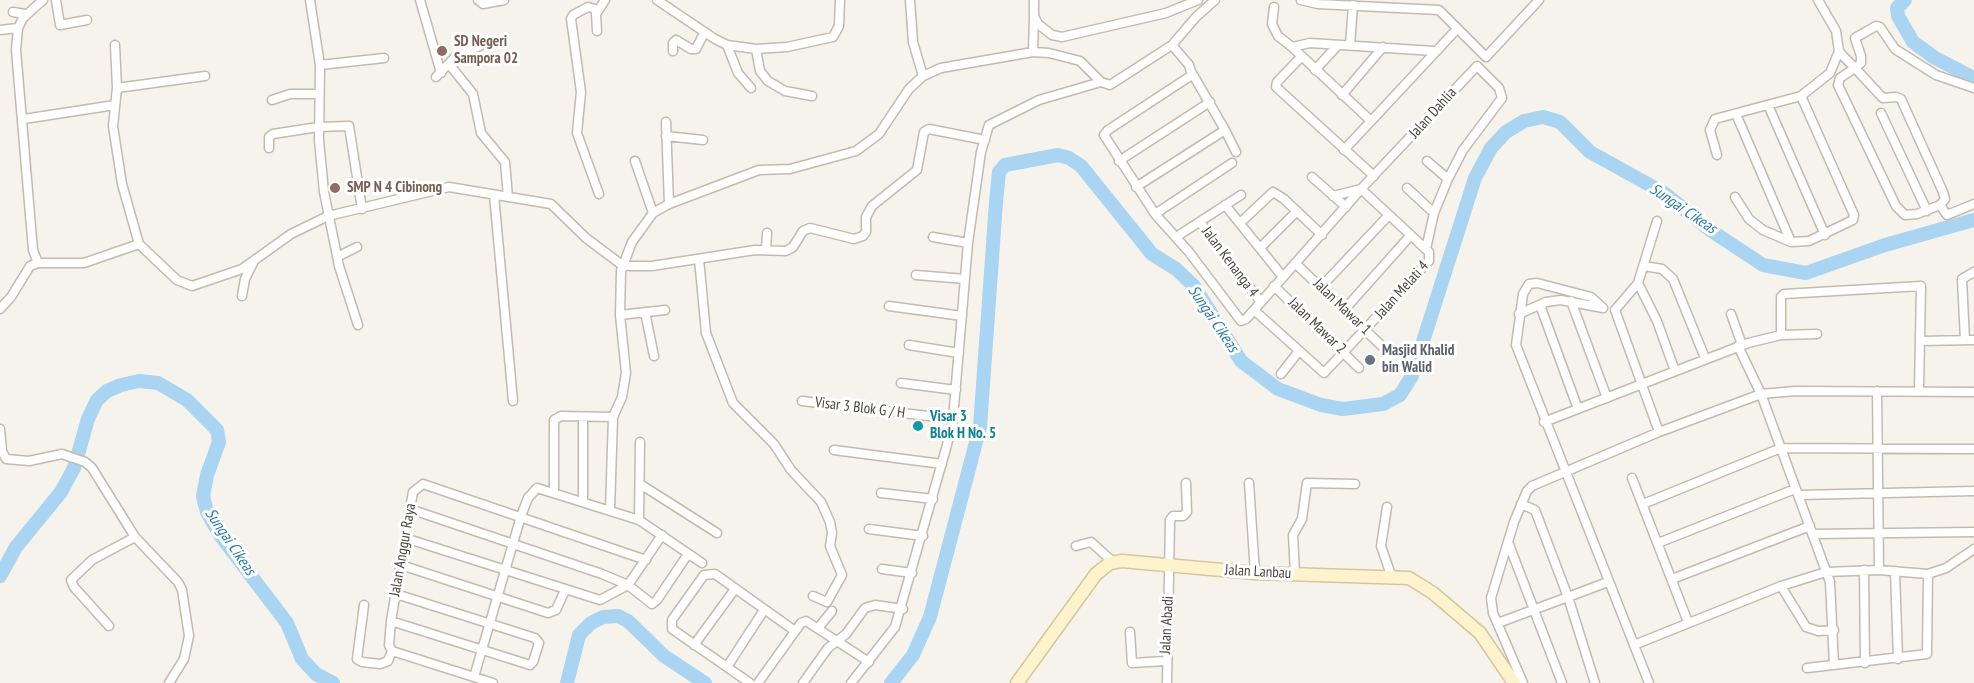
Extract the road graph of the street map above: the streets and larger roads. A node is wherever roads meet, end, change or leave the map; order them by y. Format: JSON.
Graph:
{"nodes":[{"id":1,"x":43,"y":0,"type":"edge"},
{"id":2,"x":56,"y":0,"type":"edge"},
{"id":3,"x":310,"y":0,"type":"edge"},
{"id":4,"x":420,"y":0,"type":"edge"},
{"id":5,"x":478,"y":0,"type":"edge"},
{"id":6,"x":504,"y":0,"type":"edge"},
{"id":7,"x":605,"y":0,"type":"edge"},
{"id":8,"x":657,"y":0,"type":"edge"},
{"id":9,"x":840,"y":0,"type":"edge"},
{"id":10,"x":910,"y":0,"type":"edge"},
{"id":11,"x":1034,"y":0,"type":"edge"},
{"id":12,"x":1198,"y":0,"type":"edge"},
{"id":13,"x":1215,"y":0,"type":"edge"},
{"id":14,"x":1301,"y":0,"type":"edge"},
{"id":15,"x":1539,"y":0,"type":"edge"},
{"id":16,"x":1818,"y":0,"type":"edge"},
{"id":17,"x":1353,"y":6,"type":"junction"},
{"id":18,"x":1274,"y":7,"type":"dead end"},
{"id":19,"x":598,"y":10,"type":"junction"},
{"id":20,"x":13,"y":12,"type":"dead end"},
{"id":21,"x":26,"y":14,"type":"junction"},
{"id":22,"x":1034,"y":16,"type":"junction"},
{"id":23,"x":87,"y":20,"type":"dead end"},
{"id":24,"x":18,"y":28,"type":"junction"},
{"id":25,"x":1457,"y":29,"type":"junction"},
{"id":26,"x":0,"y":30,"type":"edge"},
{"id":27,"x":597,"y":31,"type":"dead end"},
{"id":28,"x":704,"y":33,"type":"junction"},
{"id":29,"x":1052,"y":35,"type":"junction"},
{"id":30,"x":115,"y":45,"type":"dead end"},
{"id":31,"x":727,"y":45,"type":"junction"},
{"id":32,"x":1172,"y":45,"type":"junction"},
{"id":33,"x":1338,"y":45,"type":"junction"},
{"id":34,"x":1350,"y":45,"type":"junction"},
{"id":35,"x":480,"y":46,"type":"dead end"},
{"id":36,"x":1292,"y":47,"type":"junction"},
{"id":37,"x":1383,"y":47,"type":"junction"},
{"id":38,"x":756,"y":49,"type":"junction"},
{"id":39,"x":1033,"y":49,"type":"junction"},
{"id":40,"x":673,"y":51,"type":"dead end"},
{"id":41,"x":1434,"y":51,"type":"junction"},
{"id":42,"x":1839,"y":51,"type":"junction"},
{"id":43,"x":1302,"y":56,"type":"junction"},
{"id":44,"x":1486,"y":57,"type":"junction"},
{"id":45,"x":384,"y":58,"type":"dead end"},
{"id":46,"x":449,"y":64,"type":"junction"},
{"id":47,"x":320,"y":65,"type":"junction"},
{"id":48,"x":1477,"y":66,"type":"junction"},
{"id":49,"x":1855,"y":68,"type":"junction"},
{"id":50,"x":1315,"y":70,"type":"junction"},
{"id":51,"x":205,"y":76,"type":"dead end"},
{"id":52,"x":923,"y":76,"type":"junction"},
{"id":53,"x":1190,"y":76,"type":"junction"},
{"id":54,"x":1101,"y":82,"type":"junction"},
{"id":55,"x":117,"y":88,"type":"junction"},
{"id":56,"x":751,"y":88,"type":"dead end"},
{"id":57,"x":1974,"y":88,"type":"edge"},
{"id":58,"x":319,"y":94,"type":"junction"},
{"id":59,"x":1342,"y":95,"type":"junction"},
{"id":60,"x":812,"y":96,"type":"dead end"},
{"id":61,"x":1801,"y":96,"type":"junction"},
{"id":62,"x":272,"y":100,"type":"dead end"},
{"id":63,"x":1210,"y":102,"type":"junction"},
{"id":64,"x":115,"y":105,"type":"junction"},
{"id":65,"x":1768,"y":105,"type":"junction"},
{"id":66,"x":1881,"y":113,"type":"dead end"},
{"id":67,"x":1736,"y":114,"type":"junction"},
{"id":68,"x":24,"y":119,"type":"junction"},
{"id":69,"x":1371,"y":121,"type":"junction"},
{"id":70,"x":666,"y":122,"type":"dead end"},
{"id":71,"x":318,"y":127,"type":"junction"},
{"id":72,"x":1225,"y":130,"type":"junction"},
{"id":73,"x":666,"y":135,"type":"junction"},
{"id":74,"x":703,"y":140,"type":"dead end"},
{"id":75,"x":985,"y":140,"type":"junction"},
{"id":76,"x":269,"y":148,"type":"dead end"},
{"id":77,"x":1344,"y":150,"type":"junction"},
{"id":78,"x":1236,"y":152,"type":"dead end"},
{"id":79,"x":1717,"y":155,"type":"dead end"},
{"id":80,"x":635,"y":161,"type":"dead end"},
{"id":81,"x":1119,"y":161,"type":"junction"},
{"id":82,"x":1427,"y":161,"type":"dead end"},
{"id":83,"x":1232,"y":163,"type":"dead end"},
{"id":84,"x":1374,"y":176,"type":"junction"},
{"id":85,"x":1312,"y":177,"type":"dead end"},
{"id":86,"x":1448,"y":179,"type":"junction"},
{"id":87,"x":1136,"y":187,"type":"junction"},
{"id":88,"x":1407,"y":188,"type":"dead end"},
{"id":89,"x":1361,"y":189,"type":"junction"},
{"id":90,"x":599,"y":194,"type":"dead end"},
{"id":91,"x":494,"y":195,"type":"junction"},
{"id":92,"x":1241,"y":195,"type":"dead end"},
{"id":93,"x":1333,"y":196,"type":"junction"},
{"id":94,"x":508,"y":197,"type":"junction"},
{"id":95,"x":1735,"y":197,"type":"dead end"},
{"id":96,"x":669,"y":204,"type":"junction"},
{"id":97,"x":1974,"y":204,"type":"edge"},
{"id":98,"x":1225,"y":205,"type":"junction"},
{"id":99,"x":1940,"y":205,"type":"junction"},
{"id":100,"x":1346,"y":207,"type":"junction"},
{"id":101,"x":362,"y":209,"type":"junction"},
{"id":102,"x":1297,"y":211,"type":"junction"},
{"id":103,"x":1927,"y":211,"type":"junction"},
{"id":104,"x":653,"y":213,"type":"junction"},
{"id":105,"x":1434,"y":213,"type":"junction"},
{"id":106,"x":1155,"y":214,"type":"junction"},
{"id":107,"x":1389,"y":215,"type":"junction"},
{"id":108,"x":328,"y":216,"type":"junction"},
{"id":109,"x":1657,"y":221,"type":"dead end"},
{"id":110,"x":1200,"y":222,"type":"junction"},
{"id":111,"x":1240,"y":224,"type":"junction"},
{"id":112,"x":766,"y":233,"type":"dead end"},
{"id":113,"x":1322,"y":235,"type":"junction"},
{"id":114,"x":1825,"y":235,"type":"junction"},
{"id":115,"x":1410,"y":236,"type":"junction"},
{"id":116,"x":933,"y":237,"type":"dead end"},
{"id":117,"x":1176,"y":237,"type":"junction"},
{"id":118,"x":1791,"y":242,"type":"junction"},
{"id":119,"x":968,"y":243,"type":"junction"},
{"id":120,"x":139,"y":244,"type":"junction"},
{"id":121,"x":357,"y":248,"type":"dead end"},
{"id":122,"x":1260,"y":248,"type":"junction"},
{"id":123,"x":766,"y":249,"type":"junction"},
{"id":124,"x":1426,"y":249,"type":"junction"},
{"id":125,"x":337,"y":257,"type":"junction"},
{"id":126,"x":699,"y":259,"type":"junction"},
{"id":127,"x":254,"y":262,"type":"junction"},
{"id":128,"x":38,"y":263,"type":"junction"},
{"id":129,"x":1295,"y":263,"type":"junction"},
{"id":130,"x":622,"y":265,"type":"junction"},
{"id":131,"x":1644,"y":266,"type":"junction"},
{"id":132,"x":1974,"y":272,"type":"edge"},
{"id":133,"x":916,"y":275,"type":"dead end"},
{"id":134,"x":1283,"y":277,"type":"junction"},
{"id":135,"x":965,"y":279,"type":"junction"},
{"id":136,"x":1638,"y":284,"type":"junction"},
{"id":137,"x":1274,"y":286,"type":"junction"},
{"id":138,"x":1321,"y":287,"type":"junction"},
{"id":139,"x":242,"y":296,"type":"dead end"},
{"id":140,"x":1571,"y":301,"type":"junction"},
{"id":141,"x":1540,"y":305,"type":"junction"},
{"id":142,"x":889,"y":306,"type":"dead end"},
{"id":143,"x":1257,"y":306,"type":"junction"},
{"id":144,"x":1603,"y":308,"type":"junction"},
{"id":145,"x":0,"y":309,"type":"edge"},
{"id":146,"x":1345,"y":309,"type":"junction"},
{"id":147,"x":665,"y":310,"type":"dead end"},
{"id":148,"x":1615,"y":310,"type":"junction"},
{"id":149,"x":645,"y":312,"type":"junction"},
{"id":150,"x":1519,"y":314,"type":"junction"},
{"id":151,"x":1731,"y":314,"type":"dead end"},
{"id":152,"x":620,"y":315,"type":"junction"},
{"id":153,"x":962,"y":316,"type":"junction"},
{"id":154,"x":358,"y":325,"type":"dead end"},
{"id":155,"x":1366,"y":330,"type":"junction"},
{"id":156,"x":1817,"y":334,"type":"dead end"},
{"id":157,"x":1781,"y":335,"type":"junction"},
{"id":158,"x":1970,"y":340,"type":"edge"},
{"id":159,"x":1921,"y":341,"type":"junction"},
{"id":160,"x":909,"y":345,"type":"dead end"},
{"id":161,"x":1740,"y":346,"type":"junction"},
{"id":162,"x":1299,"y":351,"type":"junction"},
{"id":163,"x":1388,"y":352,"type":"dead end"},
{"id":164,"x":959,"y":353,"type":"junction"},
{"id":165,"x":1345,"y":353,"type":"junction"},
{"id":166,"x":654,"y":356,"type":"dead end"},
{"id":167,"x":1705,"y":358,"type":"junction"},
{"id":168,"x":1359,"y":368,"type":"dead end"},
{"id":169,"x":1675,"y":371,"type":"junction"},
{"id":170,"x":1281,"y":374,"type":"dead end"},
{"id":171,"x":901,"y":383,"type":"dead end"},
{"id":172,"x":1642,"y":383,"type":"junction"},
{"id":173,"x":956,"y":390,"type":"junction"},
{"id":174,"x":1919,"y":390,"type":"junction"},
{"id":175,"x":1877,"y":391,"type":"junction"},
{"id":176,"x":1974,"y":392,"type":"edge"},
{"id":177,"x":1761,"y":394,"type":"junction"},
{"id":178,"x":1607,"y":398,"type":"junction"},
{"id":179,"x":513,"y":401,"type":"dead end"},
{"id":180,"x":802,"y":401,"type":"dead end"},
{"id":181,"x":1578,"y":409,"type":"junction"},
{"id":182,"x":583,"y":417,"type":"junction"},
{"id":183,"x":613,"y":417,"type":"junction"},
{"id":184,"x":953,"y":419,"type":"junction"},
{"id":185,"x":1544,"y":422,"type":"junction"},
{"id":186,"x":0,"y":429,"type":"edge"},
{"id":187,"x":1659,"y":432,"type":"junction"},
{"id":188,"x":640,"y":442,"type":"dead end"},
{"id":189,"x":1877,"y":447,"type":"junction"},
{"id":190,"x":1781,"y":448,"type":"junction"},
{"id":191,"x":1974,"y":449,"type":"edge"},
{"id":192,"x":834,"y":450,"type":"dead end"},
{"id":193,"x":942,"y":464,"type":"junction"},
{"id":194,"x":1566,"y":472,"type":"junction"},
{"id":195,"x":1632,"y":478,"type":"dead end"},
{"id":196,"x":1186,"y":483,"type":"dead end"},
{"id":197,"x":1249,"y":483,"type":"dead end"},
{"id":198,"x":640,"y":484,"type":"junction"},
{"id":199,"x":1355,"y":484,"type":"dead end"},
{"id":200,"x":1974,"y":491,"type":"edge"},
{"id":201,"x":555,"y":492,"type":"junction"},
{"id":202,"x":1796,"y":492,"type":"junction"},
{"id":203,"x":880,"y":493,"type":"dead end"},
{"id":204,"x":1879,"y":494,"type":"junction"},
{"id":205,"x":933,"y":499,"type":"junction"},
{"id":206,"x":583,"y":502,"type":"junction"},
{"id":207,"x":1521,"y":504,"type":"junction"},
{"id":208,"x":1643,"y":504,"type":"junction"},
{"id":209,"x":1387,"y":507,"type":"dead end"},
{"id":210,"x":410,"y":509,"type":"junction"},
{"id":211,"x":610,"y":510,"type":"junction"},
{"id":212,"x":521,"y":516,"type":"junction"},
{"id":213,"x":639,"y":520,"type":"junction"},
{"id":214,"x":869,"y":529,"type":"dead end"},
{"id":215,"x":1811,"y":530,"type":"junction"},
{"id":216,"x":1878,"y":532,"type":"junction"},
{"id":217,"x":1974,"y":532,"type":"edge"},
{"id":218,"x":717,"y":533,"type":"dead end"},
{"id":219,"x":662,"y":536,"type":"junction"},
{"id":220,"x":922,"y":536,"type":"junction"},
{"id":221,"x":135,"y":537,"type":"junction"},
{"id":222,"x":405,"y":538,"type":"junction"},
{"id":223,"x":1508,"y":542,"type":"junction"},
{"id":224,"x":513,"y":543,"type":"junction"},
{"id":225,"x":1658,"y":543,"type":"junction"},
{"id":226,"x":1076,"y":546,"type":"dead end"},
{"id":227,"x":1974,"y":549,"type":"edge"},
{"id":228,"x":688,"y":554,"type":"junction"},
{"id":229,"x":646,"y":561,"type":"junction"},
{"id":230,"x":1113,"y":562,"type":"junction"},
{"id":231,"x":702,"y":564,"type":"dead end"},
{"id":232,"x":401,"y":565,"type":"junction"},
{"id":233,"x":1170,"y":567,"type":"junction"},
{"id":234,"x":882,"y":569,"type":"dead end"},
{"id":235,"x":1864,"y":570,"type":"junction"},
{"id":236,"x":1879,"y":570,"type":"junction"},
{"id":237,"x":504,"y":571,"type":"junction"},
{"id":238,"x":1895,"y":571,"type":"junction"},
{"id":239,"x":1826,"y":572,"type":"junction"},
{"id":240,"x":912,"y":573,"type":"junction"},
{"id":241,"x":1255,"y":573,"type":"junction"},
{"id":242,"x":1295,"y":574,"type":"junction"},
{"id":243,"x":1928,"y":574,"type":"junction"},
{"id":244,"x":1391,"y":575,"type":"junction"},
{"id":245,"x":1672,"y":579,"type":"junction"},
{"id":246,"x":1608,"y":582,"type":"junction"},
{"id":247,"x":628,"y":585,"type":"junction"},
{"id":248,"x":1781,"y":585,"type":"junction"},
{"id":249,"x":735,"y":589,"type":"junction"},
{"id":250,"x":565,"y":590,"type":"junction"},
{"id":251,"x":396,"y":594,"type":"junction"},
{"id":252,"x":813,"y":596,"type":"dead end"},
{"id":253,"x":497,"y":597,"type":"junction"},
{"id":254,"x":1568,"y":597,"type":"junction"},
{"id":255,"x":364,"y":605,"type":"dead end"},
{"id":256,"x":903,"y":609,"type":"junction"},
{"id":257,"x":1535,"y":609,"type":"junction"},
{"id":258,"x":764,"y":610,"type":"junction"},
{"id":259,"x":832,"y":611,"type":"dead end"},
{"id":260,"x":391,"y":621,"type":"junction"},
{"id":261,"x":1688,"y":622,"type":"junction"},
{"id":262,"x":1498,"y":623,"type":"junction"},
{"id":263,"x":490,"y":624,"type":"junction"},
{"id":264,"x":109,"y":626,"type":"dead end"},
{"id":265,"x":819,"y":627,"type":"junction"},
{"id":266,"x":1834,"y":630,"type":"junction"},
{"id":267,"x":795,"y":631,"type":"junction"},
{"id":268,"x":1130,"y":632,"type":"dead end"},
{"id":269,"x":837,"y":641,"type":"junction"},
{"id":270,"x":694,"y":645,"type":"junction"},
{"id":271,"x":1634,"y":645,"type":"junction"},
{"id":272,"x":482,"y":650,"type":"junction"},
{"id":273,"x":393,"y":651,"type":"junction"},
{"id":274,"x":1898,"y":659,"type":"junction"},
{"id":275,"x":1166,"y":661,"type":"junction"},
{"id":276,"x":869,"y":662,"type":"junction"},
{"id":277,"x":1865,"y":663,"type":"junction"},
{"id":278,"x":1834,"y":665,"type":"junction"},
{"id":279,"x":728,"y":667,"type":"junction"},
{"id":280,"x":1807,"y":668,"type":"dead end"},
{"id":281,"x":474,"y":677,"type":"junction"},
{"id":282,"x":169,"y":683,"type":"edge"},
{"id":283,"x":493,"y":683,"type":"edge"},
{"id":284,"x":750,"y":683,"type":"edge"},
{"id":285,"x":759,"y":683,"type":"edge"},
{"id":286,"x":803,"y":683,"type":"edge"},
{"id":287,"x":850,"y":683,"type":"edge"},
{"id":288,"x":1017,"y":683,"type":"edge"},
{"id":289,"x":1167,"y":683,"type":"edge"},
{"id":290,"x":1514,"y":683,"type":"edge"},
{"id":291,"x":1523,"y":683,"type":"edge"},
{"id":292,"x":1562,"y":683,"type":"edge"},
{"id":293,"x":1595,"y":683,"type":"edge"},
{"id":294,"x":1649,"y":683,"type":"edge"}],
"edges":[{"from":1,"to":21,"type":"street"},
{"from":2,"to":23,"type":"street"},
{"from":3,"to":47,"type":"street"},
{"from":4,"to":46,"type":"street"},
{"from":5,"to":6,"type":"street"},
{"from":7,"to":19,"type":"street"},
{"from":8,"to":28,"type":"street"},
{"from":9,"to":38,"type":"street"},
{"from":10,"to":52,"type":"street"},
{"from":11,"to":22,"type":"street"},
{"from":12,"to":29,"type":"street"},
{"from":13,"to":32,"type":"street"},
{"from":14,"to":17,"type":"street"},
{"from":15,"to":44,"type":"street","name":"Jalan Dahlia"},
{"from":16,"to":42,"type":"street"},
{"from":17,"to":25,"type":"street"},
{"from":17,"to":34,"type":"street"},
{"from":18,"to":36,"type":"street"},
{"from":19,"to":27,"type":"street"},
{"from":19,"to":90,"type":"street"},
{"from":20,"to":21,"type":"street"},
{"from":21,"to":24,"type":"street"},
{"from":22,"to":29,"type":"street"},
{"from":22,"to":39,"type":"street"},
{"from":24,"to":26,"type":"street"},
{"from":24,"to":68,"type":"street"},
{"from":25,"to":41,"type":"street"},
{"from":25,"to":44,"type":"street"},
{"from":28,"to":31,"type":"street"},
{"from":28,"to":40,"type":"street"},
{"from":29,"to":39,"type":"street"},
{"from":30,"to":55,"type":"street"},
{"from":31,"to":38,"type":"street"},
{"from":31,"to":56,"type":"street"},
{"from":32,"to":53,"type":"street"},
{"from":32,"to":54,"type":"street"},
{"from":33,"to":34,"type":"street"},
{"from":33,"to":36,"type":"street"},
{"from":33,"to":50,"type":"street"},
{"from":34,"to":37,"type":"street"},
{"from":35,"to":46,"type":"street"},
{"from":36,"to":43,"type":"street"},
{"from":37,"to":41,"type":"street"},
{"from":37,"to":59,"type":"street"},
{"from":38,"to":60,"type":"street"},
{"from":39,"to":52,"type":"street"},
{"from":39,"to":54,"type":"street"},
{"from":41,"to":69,"type":"street"},
{"from":42,"to":49,"type":"street"},
{"from":42,"to":61,"type":"street"},
{"from":43,"to":50,"type":"street"},
{"from":43,"to":77,"type":"street"},
{"from":44,"to":48,"type":"street","name":"Jalan Dahlia"},
{"from":45,"to":47,"type":"street"},
{"from":46,"to":94,"type":"street"},
{"from":47,"to":58,"type":"street"},
{"from":48,"to":84,"type":"street","name":"Jalan Dahlia"},
{"from":48,"to":86,"type":"street"},
{"from":49,"to":57,"type":"street"},
{"from":49,"to":99,"type":"street"},
{"from":49,"to":103,"type":"street"},
{"from":50,"to":59,"type":"street"},
{"from":51,"to":55,"type":"street"},
{"from":52,"to":96,"type":"street"},
{"from":53,"to":63,"type":"street"},
{"from":53,"to":81,"type":"street"},
{"from":54,"to":75,"type":"street"},
{"from":55,"to":64,"type":"street"},
{"from":58,"to":62,"type":"street"},
{"from":58,"to":71,"type":"street"},
{"from":59,"to":69,"type":"street"},
{"from":61,"to":65,"type":"street"},
{"from":61,"to":114,"type":"street"},
{"from":63,"to":72,"type":"street"},
{"from":63,"to":81,"type":"street"},
{"from":64,"to":68,"type":"street"},
{"from":64,"to":120,"type":"street"},
{"from":65,"to":67,"type":"street"},
{"from":65,"to":114,"type":"street"},
{"from":66,"to":103,"type":"street"},
{"from":67,"to":79,"type":"street"},
{"from":67,"to":118,"type":"street"},
{"from":68,"to":128,"type":"street"},
{"from":69,"to":77,"type":"street"},
{"from":70,"to":73,"type":"street"},
{"from":71,"to":76,"type":"street"},
{"from":71,"to":101,"type":"street"},
{"from":71,"to":108,"type":"street"},
{"from":72,"to":78,"type":"street"},
{"from":72,"to":87,"type":"street"},
{"from":73,"to":74,"type":"street"},
{"from":73,"to":96,"type":"street"},
{"from":75,"to":119,"type":"street"},
{"from":75,"to":123,"type":"street"},
{"from":77,"to":84,"type":"street"},
{"from":80,"to":104,"type":"street"},
{"from":81,"to":87,"type":"street"},
{"from":82,"to":86,"type":"street"},
{"from":83,"to":106,"type":"street"},
{"from":84,"to":89,"type":"street","name":"Jalan Dahlia"},
{"from":85,"to":93,"type":"street"},
{"from":86,"to":105,"type":"street"},
{"from":87,"to":106,"type":"street"},
{"from":88,"to":105,"type":"street"},
{"from":89,"to":93,"type":"street"},
{"from":89,"to":100,"type":"street","name":"Jalan Dahlia"},
{"from":89,"to":107,"type":"street"},
{"from":91,"to":94,"type":"street"},
{"from":91,"to":101,"type":"street"},
{"from":91,"to":179,"type":"street"},
{"from":92,"to":98,"type":"street"},
{"from":93,"to":100,"type":"street"},
{"from":94,"to":130,"type":"street"},
{"from":95,"to":118,"type":"street"},
{"from":96,"to":104,"type":"street"},
{"from":97,"to":99,"type":"street"},
{"from":98,"to":110,"type":"street"},
{"from":98,"to":111,"type":"street"},
{"from":99,"to":103,"type":"street"},
{"from":100,"to":113,"type":"street","name":"Jalan Dahlia"},
{"from":101,"to":108,"type":"street"},
{"from":102,"to":111,"type":"street"},
{"from":102,"to":113,"type":"street"},
{"from":102,"to":122,"type":"street"},
{"from":104,"to":130,"type":"street"},
{"from":105,"to":124,"type":"street"},
{"from":106,"to":117,"type":"street"},
{"from":107,"to":115,"type":"street"},
{"from":107,"to":138,"type":"street"},
{"from":108,"to":125,"type":"street"},
{"from":108,"to":127,"type":"street"},
{"from":109,"to":131,"type":"street"},
{"from":110,"to":117,"type":"street"},
{"from":110,"to":143,"type":"street","name":"Jalan Kenanga 4"},
{"from":111,"to":122,"type":"street"},
{"from":112,"to":123,"type":"street"},
{"from":113,"to":129,"type":"street","name":"Jalan Dahlia"},
{"from":114,"to":118,"type":"street"},
{"from":115,"to":124,"type":"street"},
{"from":115,"to":146,"type":"street"},
{"from":116,"to":119,"type":"street"},
{"from":117,"to":143,"type":"street","name":"Jalan Dahlia"},
{"from":119,"to":135,"type":"street"},
{"from":120,"to":127,"type":"street"},
{"from":120,"to":128,"type":"street"},
{"from":121,"to":125,"type":"street"},
{"from":122,"to":134,"type":"street"},
{"from":123,"to":126,"type":"street"},
{"from":124,"to":155,"type":"street","name":"Jalan Melati 4"},
{"from":125,"to":154,"type":"street"},
{"from":126,"to":130,"type":"street"},
{"from":126,"to":252,"type":"street"},
{"from":127,"to":139,"type":"street"},
{"from":128,"to":145,"type":"street"},
{"from":129,"to":134,"type":"street","name":"Jalan Dahlia"},
{"from":129,"to":138,"type":"street","name":"Jalan Mawar 1"},
{"from":130,"to":152,"type":"street"},
{"from":131,"to":136,"type":"street"},
{"from":131,"to":167,"type":"street"},
{"from":132,"to":158,"type":"street"},
{"from":133,"to":135,"type":"street"},
{"from":134,"to":137,"type":"street","name":"Jalan Dahlia"},
{"from":135,"to":153,"type":"street"},
{"from":136,"to":148,"type":"street"},
{"from":136,"to":169,"type":"street"},
{"from":137,"to":143,"type":"street","name":"Jalan Dahlia"},
{"from":137,"to":165,"type":"street","name":"Jalan Mawar 2"},
{"from":138,"to":146,"type":"street","name":"Jalan Mawar 1"},
{"from":140,"to":141,"type":"street"},
{"from":140,"to":144,"type":"street"},
{"from":140,"to":178,"type":"street"},
{"from":141,"to":150,"type":"street"},
{"from":141,"to":181,"type":"street"},
{"from":142,"to":153,"type":"street"},
{"from":143,"to":162,"type":"street","name":"Jalan Kenanga 4"},
{"from":144,"to":148,"type":"street"},
{"from":144,"to":150,"type":"street"},
{"from":146,"to":155,"type":"street","name":"Jalan Mawar 1"},
{"from":147,"to":149,"type":"street"},
{"from":148,"to":172,"type":"street"},
{"from":149,"to":152,"type":"street"},
{"from":149,"to":166,"type":"street"},
{"from":150,"to":185,"type":"street"},
{"from":151,"to":161,"type":"street"},
{"from":152,"to":183,"type":"street"},
{"from":153,"to":164,"type":"street"},
{"from":155,"to":163,"type":"street","name":"Jalan Mawar 1"},
{"from":155,"to":165,"type":"street"},
{"from":156,"to":157,"type":"street"},
{"from":157,"to":159,"type":"street"},
{"from":157,"to":161,"type":"street"},
{"from":158,"to":159,"type":"street"},
{"from":159,"to":174,"type":"street"},
{"from":160,"to":164,"type":"street"},
{"from":161,"to":167,"type":"street"},
{"from":161,"to":177,"type":"street"},
{"from":162,"to":165,"type":"street","name":"Jalan Kenanga 4"},
{"from":162,"to":170,"type":"street"},
{"from":164,"to":173,"type":"street"},
{"from":165,"to":168,"type":"street","name":"Jalan Mawar 2"},
{"from":167,"to":169,"type":"street"},
{"from":169,"to":172,"type":"street"},
{"from":171,"to":173,"type":"street"},
{"from":172,"to":178,"type":"street"},
{"from":172,"to":187,"type":"street"},
{"from":173,"to":184,"type":"street"},
{"from":174,"to":175,"type":"street"},
{"from":174,"to":176,"type":"street"},
{"from":175,"to":177,"type":"street"},
{"from":175,"to":189,"type":"street"},
{"from":177,"to":187,"type":"street"},
{"from":177,"to":190,"type":"street"},
{"from":178,"to":181,"type":"street"},
{"from":180,"to":184,"type":"street","name":"Visar 3 Blok G / H"},
{"from":181,"to":185,"type":"street"},
{"from":182,"to":183,"type":"street"},
{"from":182,"to":201,"type":"street"},
{"from":182,"to":206,"type":"street"},
{"from":183,"to":211,"type":"street"},
{"from":184,"to":193,"type":"street"},
{"from":185,"to":194,"type":"street"},
{"from":186,"to":221,"type":"street"},
{"from":187,"to":194,"type":"street"},
{"from":188,"to":198,"type":"street"},
{"from":189,"to":190,"type":"street"},
{"from":189,"to":191,"type":"street"},
{"from":189,"to":204,"type":"street"},
{"from":190,"to":202,"type":"street"},
{"from":190,"to":208,"type":"street"},
{"from":192,"to":193,"type":"street"},
{"from":193,"to":205,"type":"street"},
{"from":194,"to":207,"type":"street"},
{"from":194,"to":246,"type":"street"},
{"from":195,"to":208,"type":"street"},
{"from":196,"to":233,"type":"street","name":"Jalan Abadi"},
{"from":197,"to":241,"type":"street"},
{"from":198,"to":213,"type":"street"},
{"from":198,"to":218,"type":"street"},
{"from":199,"to":242,"type":"street"},
{"from":200,"to":204,"type":"street"},
{"from":201,"to":206,"type":"street"},
{"from":201,"to":212,"type":"street"},
{"from":202,"to":204,"type":"street"},
{"from":202,"to":215,"type":"street"},
{"from":202,"to":225,"type":"street"},
{"from":203,"to":205,"type":"street"},
{"from":204,"to":216,"type":"street"},
{"from":205,"to":220,"type":"street"},
{"from":206,"to":211,"type":"street"},
{"from":207,"to":223,"type":"street"},
{"from":207,"to":254,"type":"street"},
{"from":208,"to":225,"type":"street"},
{"from":209,"to":244,"type":"street"},
{"from":210,"to":212,"type":"street","name":"Jalan Anggur Raya"},
{"from":210,"to":222,"type":"street","name":"Jalan Anggur Raya"},
{"from":210,"to":224,"type":"street"},
{"from":211,"to":213,"type":"street"},
{"from":212,"to":224,"type":"street"},
{"from":212,"to":229,"type":"street"},
{"from":213,"to":219,"type":"street"},
{"from":214,"to":220,"type":"street"},
{"from":215,"to":216,"type":"street"},
{"from":215,"to":239,"type":"street"},
{"from":215,"to":245,"type":"street"},
{"from":216,"to":217,"type":"street"},
{"from":216,"to":236,"type":"street"},
{"from":219,"to":228,"type":"street"},
{"from":219,"to":229,"type":"street"},
{"from":220,"to":240,"type":"street"},
{"from":221,"to":264,"type":"street"},
{"from":221,"to":282,"type":"street"},
{"from":222,"to":232,"type":"street","name":"Jalan Anggur Raya"},
{"from":222,"to":237,"type":"street"},
{"from":223,"to":257,"type":"street"},
{"from":223,"to":262,"type":"street"},
{"from":224,"to":237,"type":"street"},
{"from":224,"to":247,"type":"street"},
{"from":225,"to":245,"type":"street"},
{"from":226,"to":230,"type":"street"},
{"from":227,"to":243,"type":"street"},
{"from":228,"to":231,"type":"street"},
{"from":228,"to":247,"type":"street"},
{"from":229,"to":247,"type":"street"},
{"from":230,"to":233,"type":"street","name":"Jalan Lanbau"},
{"from":230,"to":288,"type":"street"},
{"from":232,"to":251,"type":"street","name":"Jalan Anggur Raya"},
{"from":232,"to":253,"type":"street"},
{"from":233,"to":241,"type":"street","name":"Jalan Lanbau"},
{"from":233,"to":275,"type":"street","name":"Jalan Abadi"},
{"from":234,"to":240,"type":"street"},
{"from":235,"to":236,"type":"street"},
{"from":235,"to":239,"type":"street"},
{"from":235,"to":277,"type":"street"},
{"from":236,"to":238,"type":"street"},
{"from":237,"to":250,"type":"street"},
{"from":237,"to":253,"type":"street"},
{"from":238,"to":243,"type":"street"},
{"from":238,"to":274,"type":"street"},
{"from":239,"to":248,"type":"street"},
{"from":239,"to":266,"type":"street"},
{"from":240,"to":256,"type":"street"},
{"from":241,"to":242,"type":"street","name":"Jalan Lanbau"},
{"from":242,"to":244,"type":"street","name":"Jalan Lanbau"},
{"from":243,"to":274,"type":"street"},
{"from":244,"to":290,"type":"street","name":"Jalan Lanbau"},
{"from":245,"to":261,"type":"street"},
{"from":246,"to":254,"type":"street"},
{"from":246,"to":271,"type":"street"},
{"from":247,"to":250,"type":"street"},
{"from":248,"to":261,"type":"street"},
{"from":248,"to":266,"type":"street"},
{"from":249,"to":258,"type":"street"},
{"from":249,"to":270,"type":"street"},
{"from":249,"to":270,"type":"street"},
{"from":250,"to":253,"type":"street"},
{"from":251,"to":260,"type":"street","name":"Jalan Anggur Raya"},
{"from":251,"to":263,"type":"street"},
{"from":253,"to":263,"type":"street"},
{"from":254,"to":257,"type":"street"},
{"from":254,"to":293,"type":"street"},
{"from":255,"to":273,"type":"street"},
{"from":256,"to":269,"type":"street"},
{"from":256,"to":276,"type":"street"},
{"from":257,"to":262,"type":"street"},
{"from":257,"to":292,"type":"street"},
{"from":258,"to":267,"type":"street"},
{"from":258,"to":279,"type":"street"},
{"from":259,"to":265,"type":"street"},
{"from":260,"to":272,"type":"street"},
{"from":260,"to":273,"type":"street","name":"Jalan Anggur Raya"},
{"from":261,"to":271,"type":"street"},
{"from":262,"to":291,"type":"street"},
{"from":263,"to":272,"type":"street"},
{"from":263,"to":272,"type":"street"},
{"from":265,"to":267,"type":"street"},
{"from":265,"to":269,"type":"street"},
{"from":266,"to":278,"type":"street"},
{"from":267,"to":285,"type":"street"},
{"from":268,"to":275,"type":"street"},
{"from":269,"to":276,"type":"street"},
{"from":269,"to":286,"type":"street"},
{"from":270,"to":279,"type":"street"},
{"from":271,"to":294,"type":"street"},
{"from":272,"to":281,"type":"street"},
{"from":273,"to":281,"type":"street"},
{"from":274,"to":277,"type":"street"},
{"from":275,"to":289,"type":"street","name":"Jalan Abadi"},
{"from":276,"to":287,"type":"street"},
{"from":277,"to":278,"type":"street"},
{"from":278,"to":280,"type":"street"},
{"from":279,"to":284,"type":"street"},
{"from":281,"to":283,"type":"street"}]}
